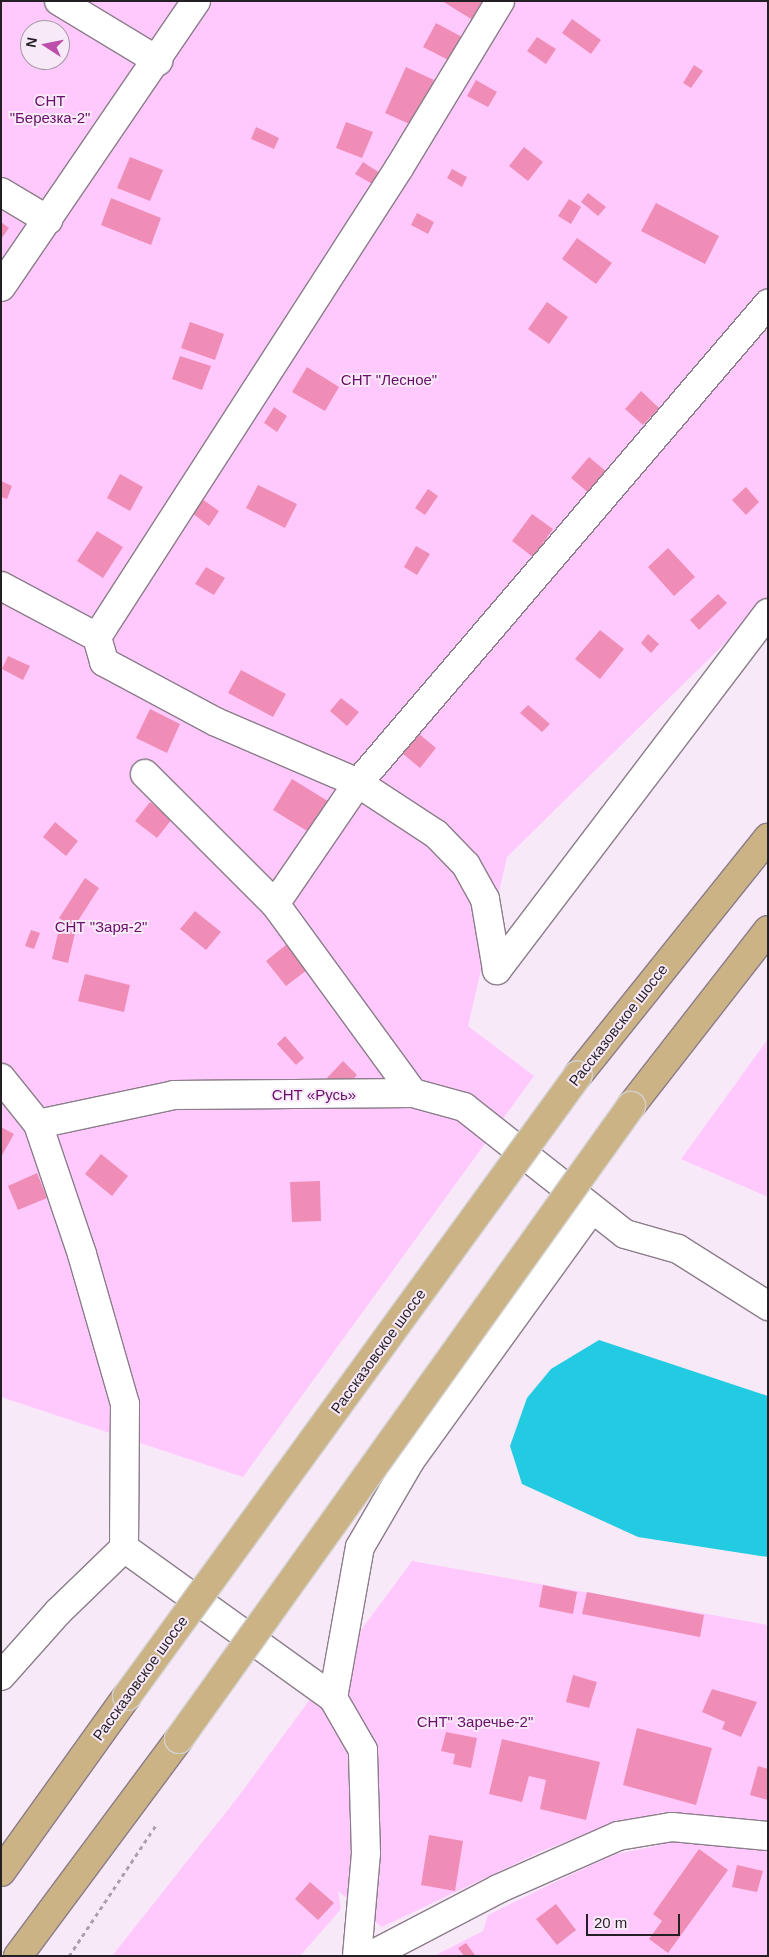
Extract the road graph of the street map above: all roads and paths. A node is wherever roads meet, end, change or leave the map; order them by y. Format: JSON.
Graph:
{"nodes":[{"id":1,"x":59,"y":1,"type":"edge"},
{"id":2,"x":196,"y":1,"type":"edge"},
{"id":3,"x":500,"y":1,"type":"edge"},
{"id":4,"x":158,"y":61,"type":"junction"},
{"id":5,"x":1,"y":192,"type":"edge"},
{"id":6,"x":48,"y":220,"type":"junction"},
{"id":7,"x":1,"y":288,"type":"edge"},
{"id":8,"x":768,"y":304,"type":"edge"},
{"id":9,"x":1,"y":586,"type":"edge"},
{"id":10,"x":768,"y":613,"type":"edge"},
{"id":11,"x":97,"y":637,"type":"junction"},
{"id":12,"x":145,"y":774,"type":"dead end"},
{"id":13,"x":358,"y":783,"type":"junction"},
{"id":14,"x":768,"y":838,"type":"edge"},
{"id":15,"x":276,"y":904,"type":"junction"},
{"id":16,"x":768,"y":930,"type":"edge"},
{"id":17,"x":1,"y":1078,"type":"edge"},
{"id":18,"x":413,"y":1093,"type":"junction"},
{"id":19,"x":38,"y":1124,"type":"junction"},
{"id":20,"x":591,"y":1210,"type":"junction"},
{"id":21,"x":768,"y":1306,"type":"edge"},
{"id":22,"x":124,"y":1548,"type":"junction"},
{"id":23,"x":1,"y":1676,"type":"edge"},
{"id":24,"x":333,"y":1698,"type":"junction"},
{"id":25,"x":768,"y":1836,"type":"edge"},
{"id":26,"x":1,"y":1872,"type":"edge"},
{"id":27,"x":18,"y":1956,"type":"edge"},
{"id":28,"x":358,"y":1956,"type":"edge"},
{"id":29,"x":370,"y":1956,"type":"edge"}],
"edges":[{"from":1,"to":4,"type":"street"},
{"from":2,"to":4,"type":"street"},
{"from":3,"to":11,"type":"street"},
{"from":4,"to":6,"type":"street"},
{"from":5,"to":6,"type":"street"},
{"from":6,"to":7,"type":"street"},
{"from":8,"to":13,"type":"street"},
{"from":9,"to":11,"type":"street"},
{"from":10,"to":13,"type":"street"},
{"from":11,"to":13,"type":"street"},
{"from":12,"to":15,"type":"street"},
{"from":13,"to":15,"type":"street"},
{"from":14,"to":26,"type":"main road","name":"Рассказовское шоссе","bridge":true},
{"from":15,"to":18,"type":"street"},
{"from":16,"to":27,"type":"main road","bridge":true},
{"from":17,"to":19,"type":"street"},
{"from":18,"to":19,"type":"street"},
{"from":18,"to":20,"type":"street"},
{"from":19,"to":22,"type":"street"},
{"from":20,"to":21,"type":"street"},
{"from":20,"to":24,"type":"street"},
{"from":22,"to":23,"type":"street"},
{"from":22,"to":24,"type":"street"},
{"from":24,"to":28,"type":"street"},
{"from":25,"to":29,"type":"street"}]}
